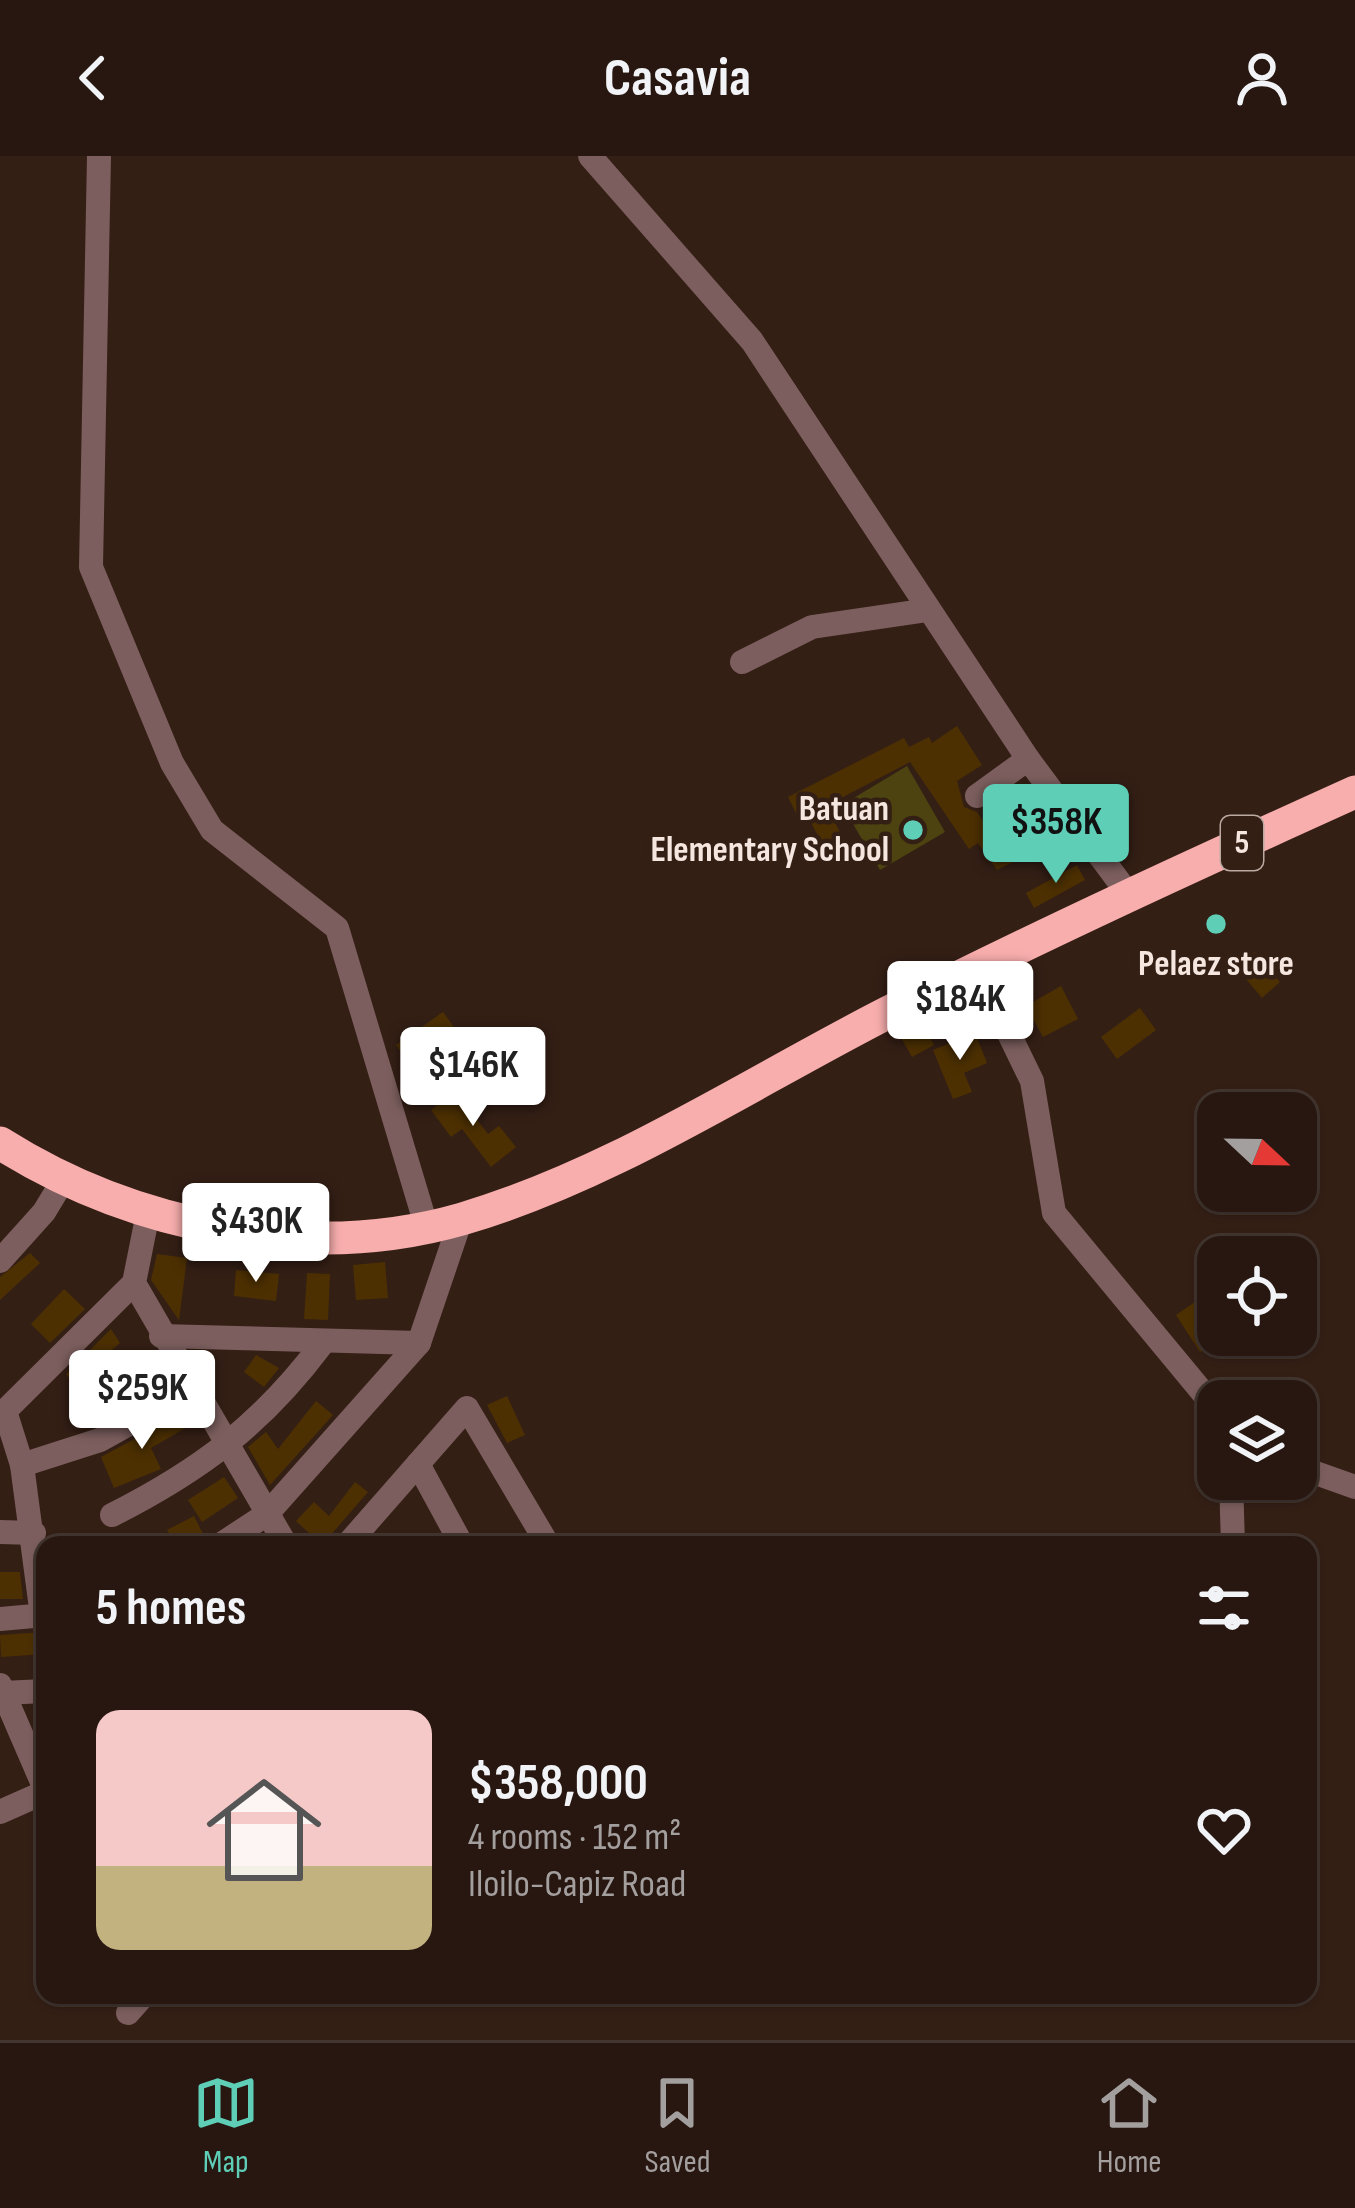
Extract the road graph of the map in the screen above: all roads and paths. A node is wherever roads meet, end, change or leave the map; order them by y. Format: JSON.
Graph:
{"nodes":[{"id":1,"x":99,"y":156,"type":"edge"},
{"id":2,"x":590,"y":156,"type":"edge"},
{"id":3,"x":928,"y":610,"type":"junction"},
{"id":4,"x":742,"y":662,"type":"dead end"},
{"id":5,"x":1028,"y":760,"type":"junction"},
{"id":6,"x":1355,"y":792,"type":"edge"},
{"id":7,"x":977,"y":796,"type":"dead end"},
{"id":8,"x":1129,"y":895,"type":"junction"},
{"id":9,"x":978,"y":970,"type":"junction"},
{"id":10,"x":0,"y":1143,"type":"edge"},
{"id":11,"x":64,"y":1179,"type":"junction"},
{"id":12,"x":148,"y":1213,"type":"junction"},
{"id":13,"x":461,"y":1219,"type":"junction"},
{"id":14,"x":426,"y":1226,"type":"junction"},
{"id":15,"x":0,"y":1261,"type":"edge"},
{"id":16,"x":134,"y":1283,"type":"junction"},
{"id":17,"x":161,"y":1336,"type":"junction"},
{"id":18,"x":419,"y":1343,"type":"junction"},
{"id":19,"x":322,"y":1344,"type":"junction"},
{"id":20,"x":1197,"y":1386,"type":"edge"},
{"id":21,"x":192,"y":1389,"type":"junction"},
{"id":22,"x":227,"y":1448,"type":"junction"},
{"id":23,"x":418,"y":1464,"type":"junction"},
{"id":24,"x":22,"y":1465,"type":"junction"},
{"id":25,"x":1317,"y":1473,"type":"edge"},
{"id":26,"x":1355,"y":1487,"type":"edge"},
{"id":27,"x":1232,"y":1500,"type":"edge"},
{"id":28,"x":267,"y":1514,"type":"junction"},
{"id":29,"x":112,"y":1515,"type":"dead end"},
{"id":30,"x":0,"y":1532,"type":"edge"},
{"id":31,"x":34,"y":1533,"type":"junction"},
{"id":32,"x":234,"y":1536,"type":"edge"},
{"id":33,"x":280,"y":1536,"type":"edge"},
{"id":34,"x":355,"y":1536,"type":"edge"},
{"id":35,"x":457,"y":1536,"type":"edge"},
{"id":36,"x":543,"y":1536,"type":"edge"},
{"id":37,"x":1233,"y":1536,"type":"edge"},
{"id":38,"x":36,"y":1550,"type":"edge"},
{"id":39,"x":36,"y":1617,"type":"edge"},
{"id":40,"x":0,"y":1619,"type":"edge"},
{"id":41,"x":1,"y":1689,"type":"edge"},
{"id":42,"x":36,"y":1691,"type":"edge"},
{"id":43,"x":36,"y":1770,"type":"edge"},
{"id":44,"x":36,"y":1795,"type":"edge"},
{"id":45,"x":0,"y":1812,"type":"edge"}],
"edges":[{"from":1,"to":14,"type":"street"},
{"from":2,"to":3,"type":"street"},
{"from":3,"to":4,"type":"street"},
{"from":3,"to":5,"type":"street"},
{"from":5,"to":7,"type":"street"},
{"from":5,"to":8,"type":"street"},
{"from":6,"to":8,"type":"highway","number":"5"},
{"from":8,"to":9,"type":"highway","number":"5"},
{"from":9,"to":13,"type":"highway","number":"5"},
{"from":9,"to":20,"type":"street"},
{"from":10,"to":11,"type":"highway","number":"5"},
{"from":11,"to":12,"type":"highway","number":"5"},
{"from":11,"to":15,"type":"street"},
{"from":12,"to":14,"type":"highway","number":"5"},
{"from":12,"to":16,"type":"street"},
{"from":13,"to":14,"type":"highway","number":"5"},
{"from":13,"to":18,"type":"street"},
{"from":16,"to":17,"type":"street"},
{"from":16,"to":24,"type":"street"},
{"from":17,"to":19,"type":"street"},
{"from":17,"to":21,"type":"street"},
{"from":18,"to":19,"type":"street"},
{"from":18,"to":28,"type":"street"},
{"from":19,"to":22,"type":"street"},
{"from":21,"to":22,"type":"street"},
{"from":21,"to":24,"type":"street"},
{"from":22,"to":28,"type":"street"},
{"from":22,"to":29,"type":"street"},
{"from":23,"to":34,"type":"street"},
{"from":23,"to":35,"type":"street"},
{"from":23,"to":36,"type":"street"},
{"from":24,"to":31,"type":"street"},
{"from":25,"to":26,"type":"street"},
{"from":27,"to":37,"type":"street"},
{"from":28,"to":32,"type":"street"},
{"from":28,"to":33,"type":"street"},
{"from":30,"to":31,"type":"street"},
{"from":31,"to":38,"type":"street"},
{"from":39,"to":40,"type":"street"},
{"from":41,"to":42,"type":"street"},
{"from":41,"to":43,"type":"street"},
{"from":44,"to":45,"type":"street"}]}
